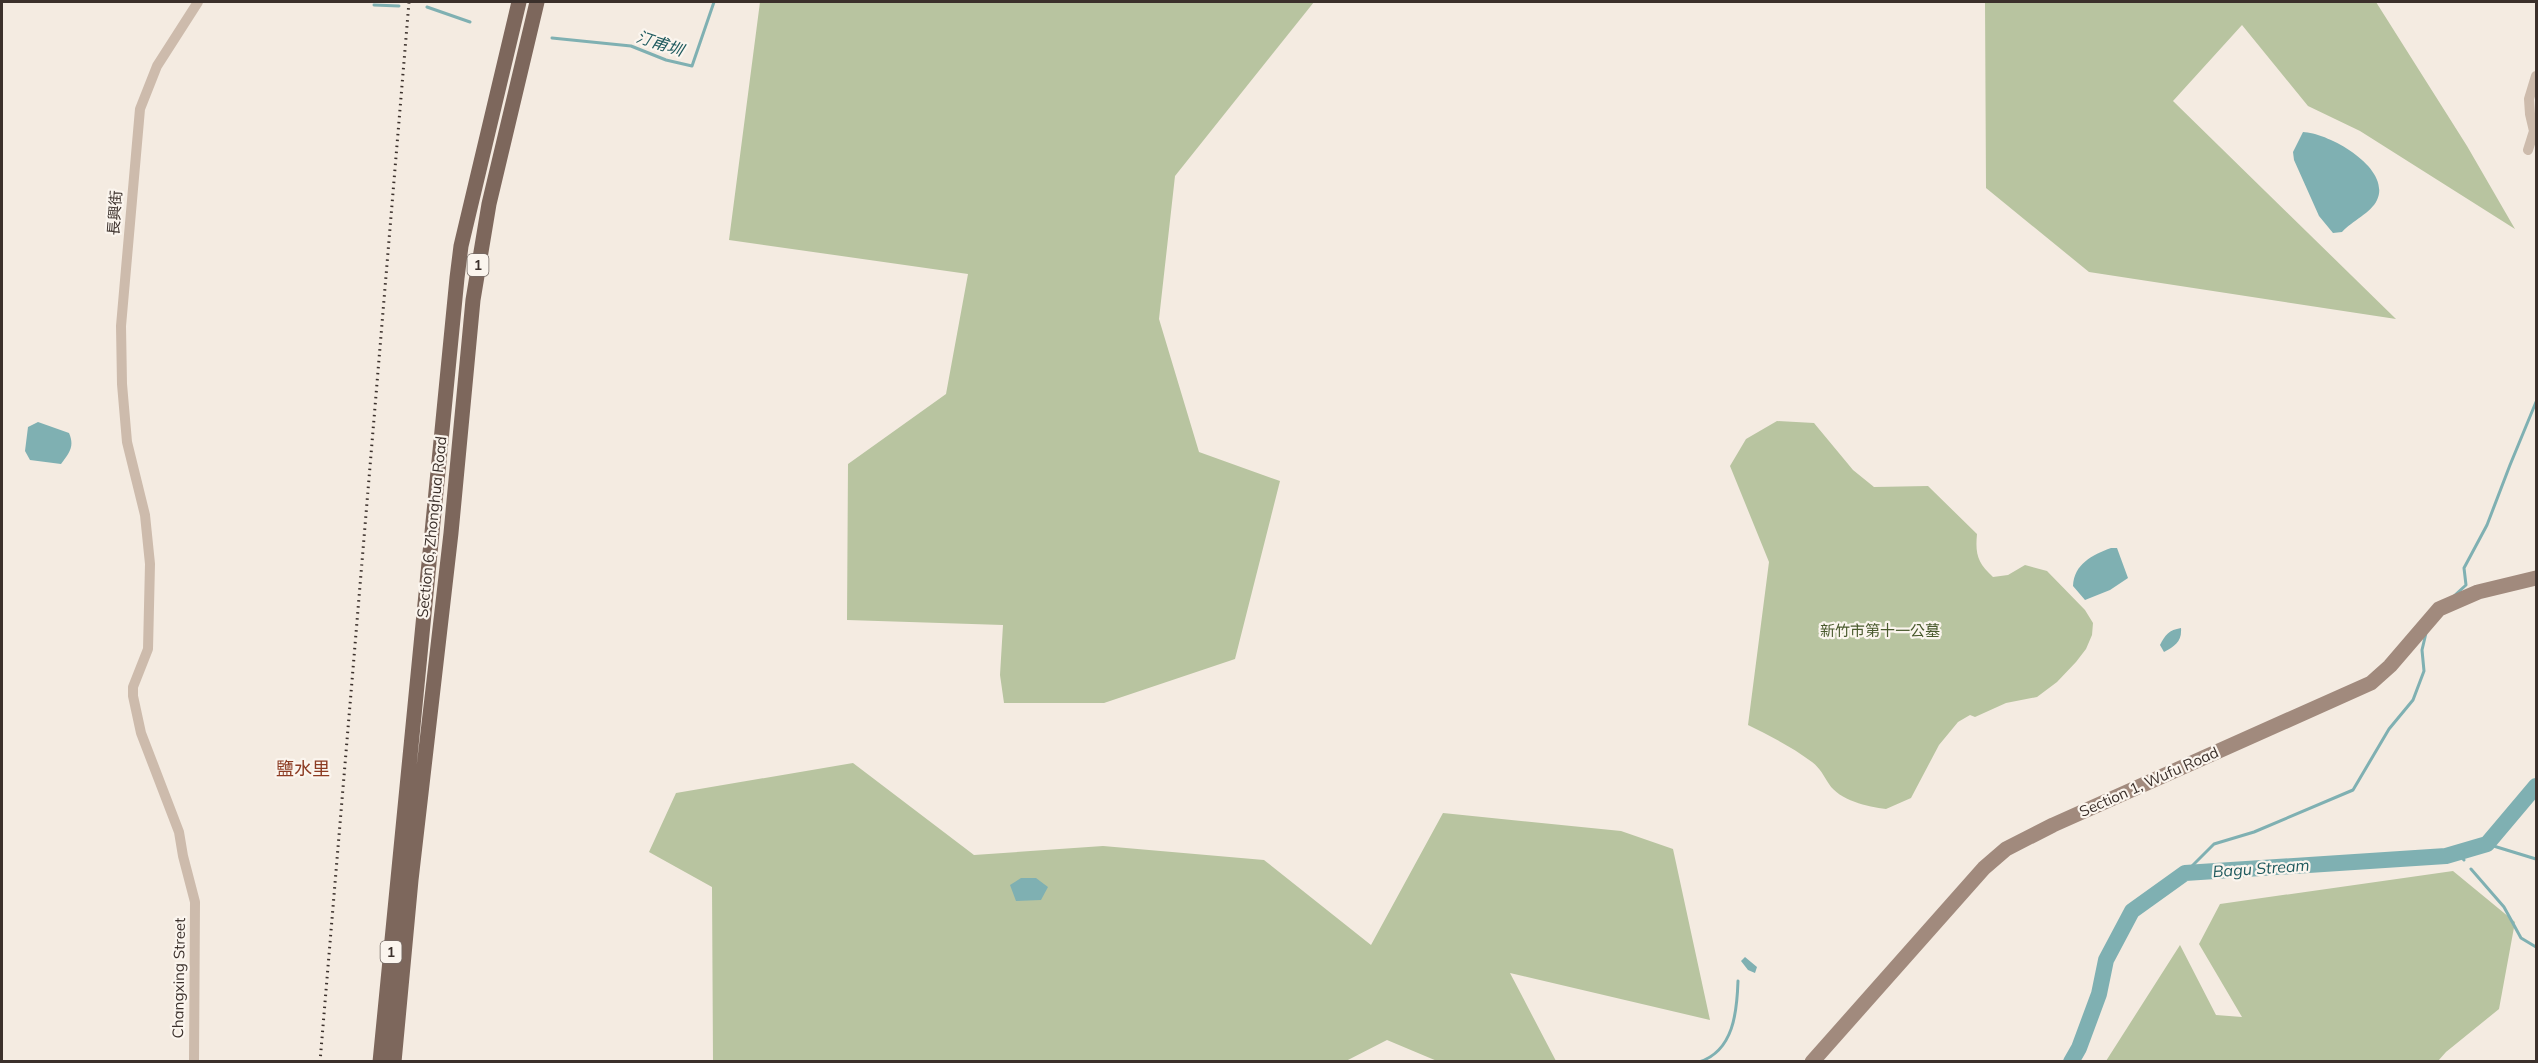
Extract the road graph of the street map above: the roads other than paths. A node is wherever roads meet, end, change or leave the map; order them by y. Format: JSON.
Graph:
{"nodes":[{"id":1,"x":198,"y":2,"type":"edge"},
{"id":2,"x":519,"y":2,"type":"edge"},
{"id":3,"x":537,"y":2,"type":"edge"},
{"id":4,"x":2536,"y":76,"type":"edge"},
{"id":5,"x":2528,"y":150,"type":"dead end"},
{"id":6,"x":2536,"y":578,"type":"edge"},
{"id":7,"x":194,"y":1062,"type":"edge"},
{"id":8,"x":380,"y":1062,"type":"edge"},
{"id":9,"x":394,"y":1062,"type":"edge"},
{"id":10,"x":1812,"y":1062,"type":"edge"}],
"edges":[{"from":1,"to":7,"type":"street","name":"Changxing Street"},
{"from":2,"to":8,"type":"main road","name":"Section 6, Zhonghua Road","number":"1"},
{"from":3,"to":9,"type":"main road","name":"Section 6, Zhonghua Road","number":"1"},
{"from":4,"to":5,"type":"street"},
{"from":6,"to":10,"type":"main road","name":"Section 1, Wufu Road"}]}
